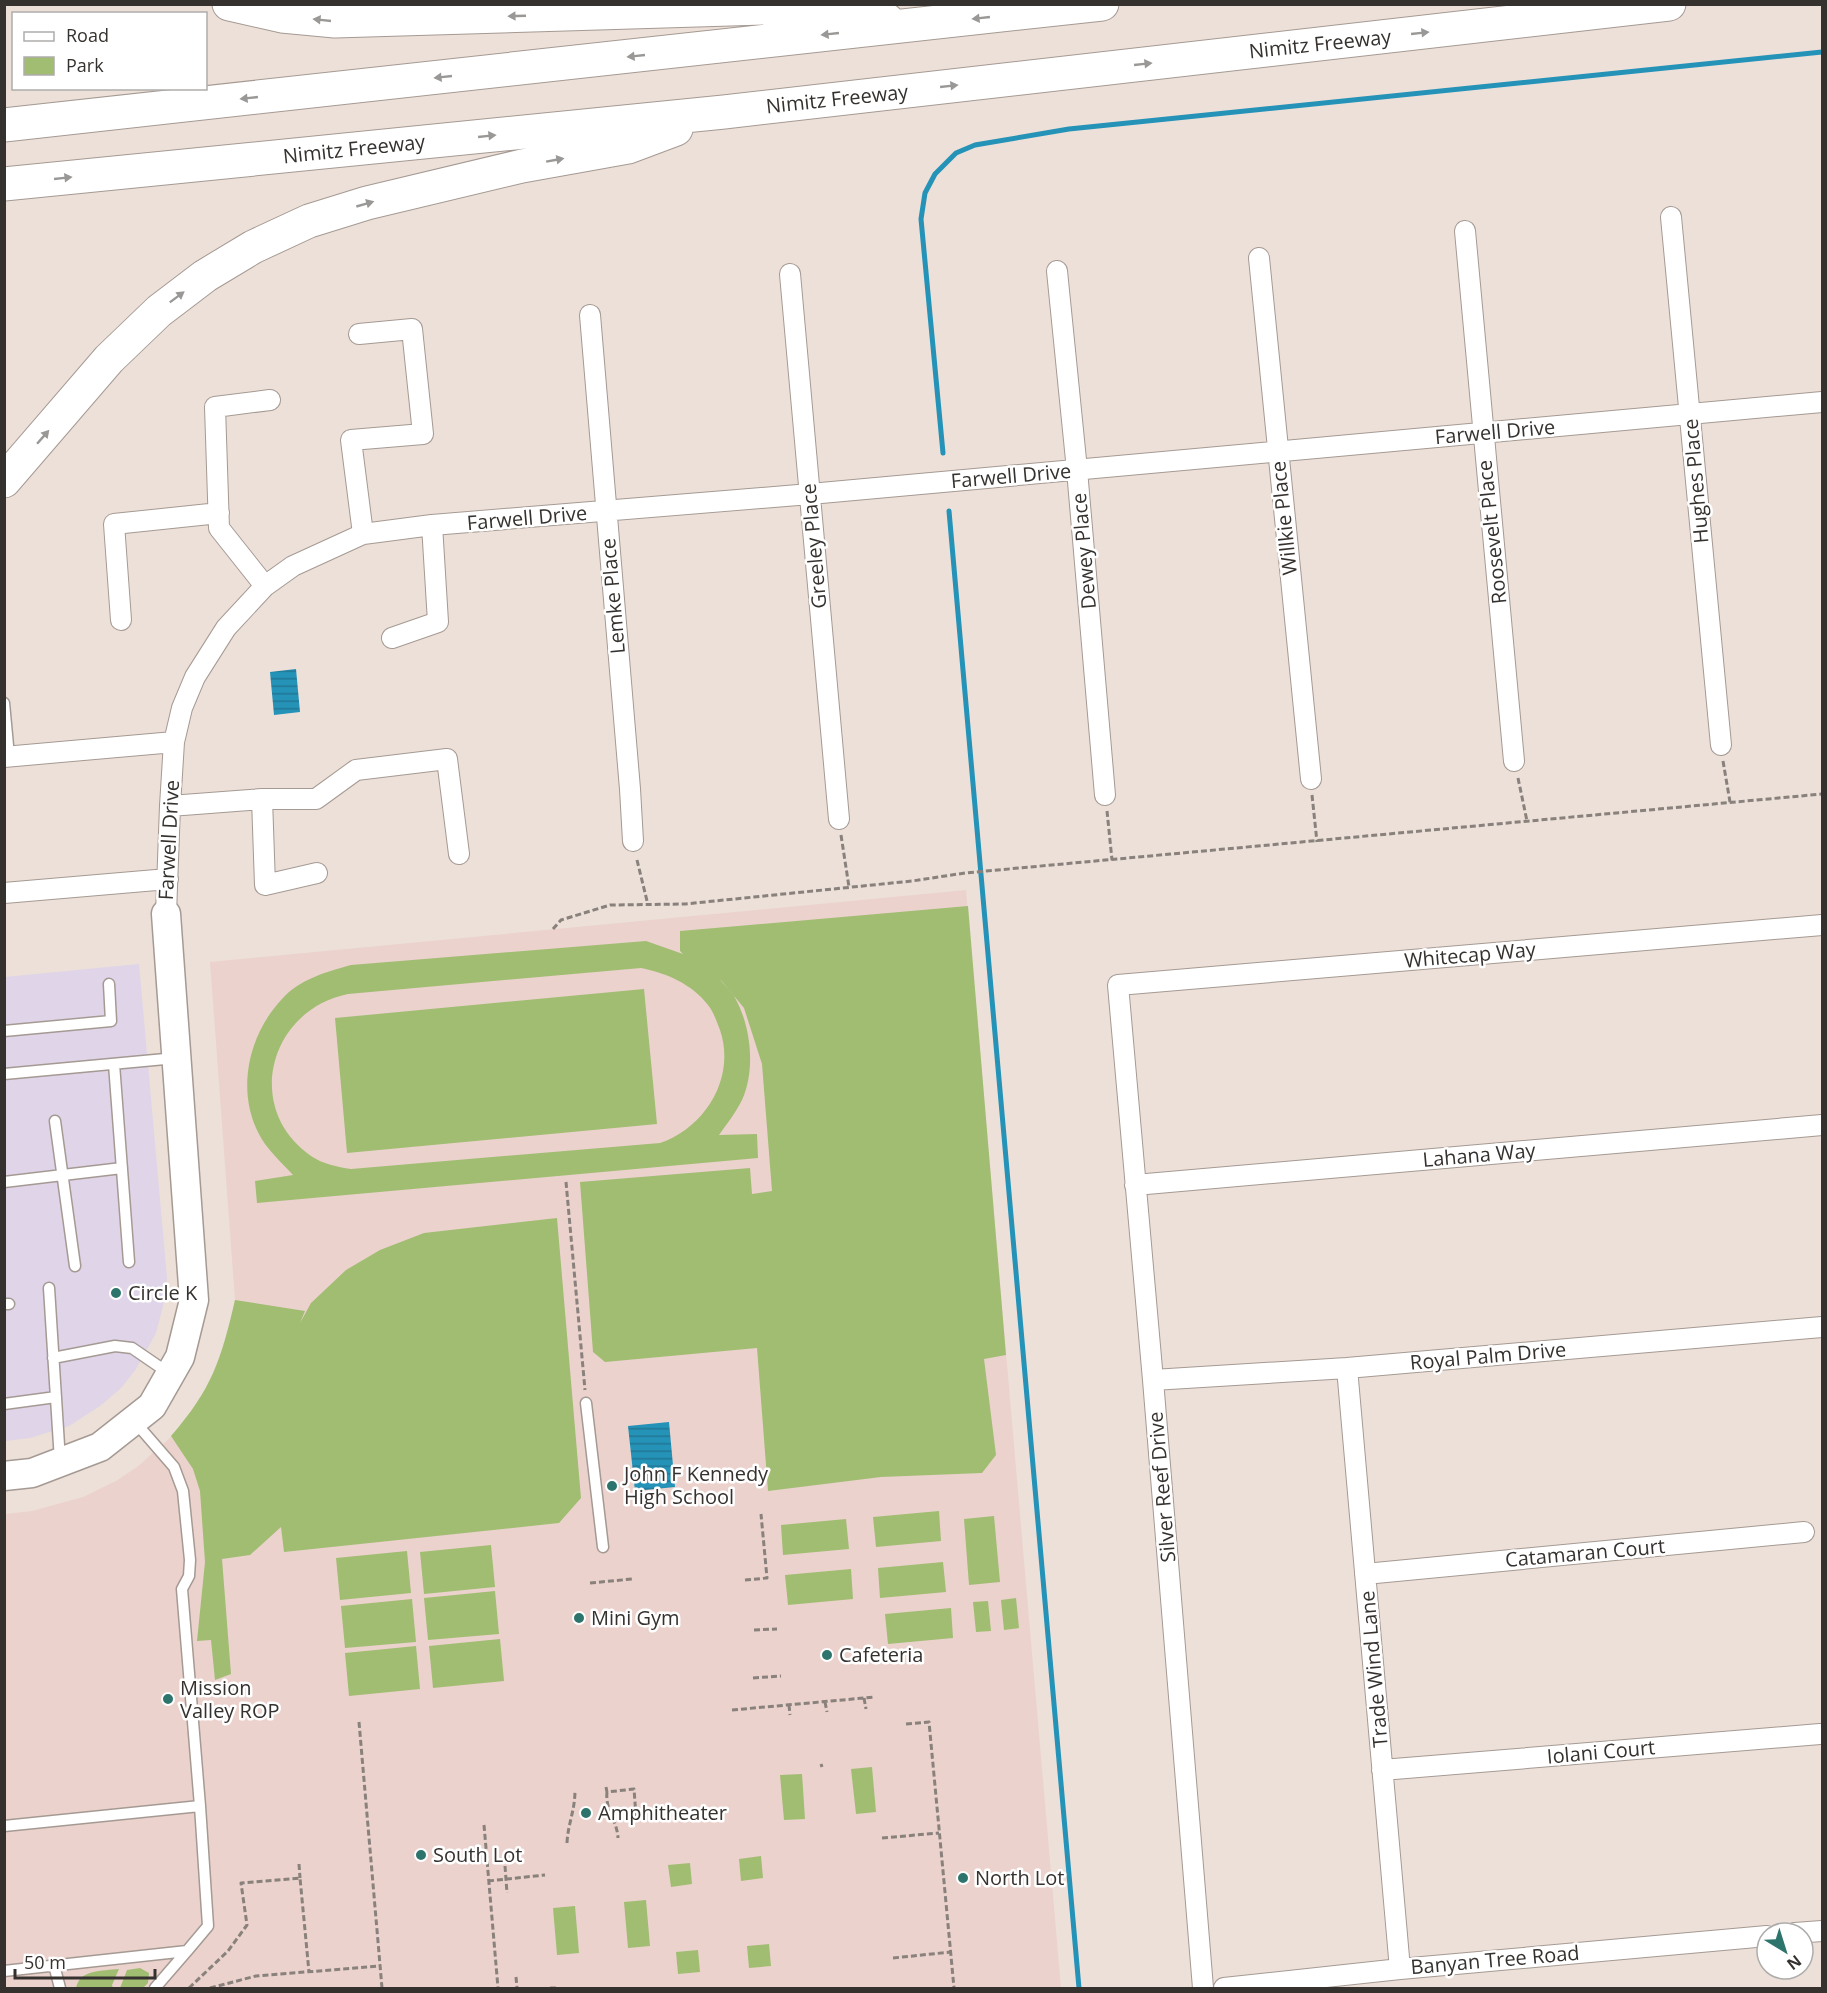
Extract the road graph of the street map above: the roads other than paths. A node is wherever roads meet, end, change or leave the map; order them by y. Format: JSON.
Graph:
{"nodes":[{"id":1,"x":229,"y":4,"type":"edge"},
{"id":2,"x":1102,"y":4,"type":"edge"},
{"id":3,"x":1669,"y":4,"type":"edge"},
{"id":4,"x":909,"y":26,"type":"junction"},
{"id":5,"x":724,"y":112,"type":"junction"},
{"id":6,"x":4,"y":125,"type":"edge"},
{"id":7,"x":4,"y":184,"type":"edge"},
{"id":8,"x":1671,"y":217,"type":"dead end"},
{"id":9,"x":1465,"y":231,"type":"dead end"},
{"id":10,"x":1259,"y":258,"type":"dead end"},
{"id":11,"x":1057,"y":272,"type":"dead end"},
{"id":12,"x":790,"y":274,"type":"dead end"},
{"id":13,"x":590,"y":315,"type":"dead end"},
{"id":14,"x":360,"y":334,"type":"dead end"},
{"id":15,"x":270,"y":400,"type":"dead end"},
{"id":16,"x":1822,"y":402,"type":"edge"},
{"id":17,"x":1689,"y":415,"type":"junction"},
{"id":18,"x":1482,"y":434,"type":"junction"},
{"id":19,"x":1277,"y":452,"type":"junction"},
{"id":20,"x":1077,"y":470,"type":"junction"},
{"id":21,"x":4,"y":481,"type":"edge"},
{"id":22,"x":810,"y":494,"type":"junction"},
{"id":23,"x":606,"y":511,"type":"junction"},
{"id":24,"x":219,"y":513,"type":"junction"},
{"id":25,"x":432,"y":525,"type":"junction"},
{"id":26,"x":363,"y":534,"type":"junction"},
{"id":27,"x":265,"y":586,"type":"junction"},
{"id":28,"x":121,"y":620,"type":"dead end"},
{"id":29,"x":392,"y":638,"type":"dead end"},
{"id":30,"x":4,"y":703,"type":"edge"},
{"id":31,"x":174,"y":742,"type":"junction"},
{"id":32,"x":1721,"y":745,"type":"road end"},
{"id":33,"x":7,"y":757,"type":"edge"},
{"id":34,"x":1514,"y":761,"type":"road end"},
{"id":35,"x":1311,"y":779,"type":"road end"},
{"id":36,"x":1106,"y":795,"type":"road end"},
{"id":37,"x":262,"y":799,"type":"junction"},
{"id":38,"x":170,"y":806,"type":"junction"},
{"id":39,"x":839,"y":819,"type":"road end"},
{"id":40,"x":633,"y":841,"type":"road end"},
{"id":41,"x":459,"y":854,"type":"dead end"},
{"id":42,"x":317,"y":873,"type":"dead end"},
{"id":43,"x":168,"y":879,"type":"junction"},
{"id":44,"x":4,"y":893,"type":"edge"},
{"id":45,"x":166,"y":914,"type":"joint"},
{"id":46,"x":1822,"y":925,"type":"edge"},
{"id":47,"x":109,"y":984,"type":"dead end"},
{"id":48,"x":1118,"y":985,"type":"joint"},
{"id":49,"x":4,"y":1032,"type":"edge"},
{"id":50,"x":177,"y":1058,"type":"junction"},
{"id":51,"x":114,"y":1064,"type":"junction"},
{"id":52,"x":4,"y":1074,"type":"edge"},
{"id":53,"x":55,"y":1121,"type":"dead end"},
{"id":54,"x":1822,"y":1125,"type":"edge"},
{"id":55,"x":122,"y":1168,"type":"junction"},
{"id":56,"x":62,"y":1175,"type":"junction"},
{"id":57,"x":4,"y":1182,"type":"edge"},
{"id":58,"x":1135,"y":1185,"type":"junction"},
{"id":59,"x":129,"y":1262,"type":"dead end"},
{"id":60,"x":75,"y":1266,"type":"dead end"},
{"id":61,"x":49,"y":1288,"type":"dead end"},
{"id":62,"x":1822,"y":1327,"type":"edge"},
{"id":63,"x":53,"y":1358,"type":"junction"},
{"id":64,"x":1347,"y":1368,"type":"junction"},
{"id":65,"x":170,"y":1374,"type":"junction"},
{"id":66,"x":1153,"y":1380,"type":"junction"},
{"id":67,"x":56,"y":1397,"type":"junction"},
{"id":68,"x":586,"y":1403,"type":"road end"},
{"id":69,"x":4,"y":1404,"type":"edge"},
{"id":70,"x":134,"y":1421,"type":"junction"},
{"id":71,"x":60,"y":1462,"type":"junction"},
{"id":72,"x":4,"y":1476,"type":"edge"},
{"id":73,"x":1804,"y":1532,"type":"dead end"},
{"id":74,"x":603,"y":1547,"type":"dead end"},
{"id":75,"x":1365,"y":1574,"type":"junction"},
{"id":76,"x":1820,"y":1734,"type":"dead end"},
{"id":77,"x":1382,"y":1770,"type":"junction"},
{"id":78,"x":200,"y":1806,"type":"junction"},
{"id":79,"x":4,"y":1826,"type":"edge"},
{"id":80,"x":1755,"y":1937,"type":"edge"},
{"id":81,"x":188,"y":1951,"type":"junction"},
{"id":82,"x":54,"y":1965,"type":"junction"},
{"id":83,"x":1400,"y":1969,"type":"junction"},
{"id":84,"x":4,"y":1971,"type":"edge"},
{"id":85,"x":60,"y":1989,"type":"edge"},
{"id":86,"x":155,"y":1989,"type":"edge"},
{"id":87,"x":1203,"y":1989,"type":"edge"},
{"id":88,"x":1224,"y":1989,"type":"edge"}],
"edges":[{"from":4,"to":1,"type":"highway","one_way":true},
{"from":2,"to":4,"type":"highway","one_way":true},
{"from":5,"to":3,"type":"highway","name":"Nimitz Freeway","one_way":true},
{"from":4,"to":6,"type":"highway","one_way":true},
{"from":7,"to":5,"type":"highway","name":"Nimitz Freeway","one_way":true},
{"from":21,"to":5,"type":"highway","one_way":true},
{"from":8,"to":17,"type":"street","name":"Hughes Place"},
{"from":9,"to":18,"type":"street","name":"Roosevelt Place"},
{"from":10,"to":19,"type":"street","name":"Willkie Place"},
{"from":11,"to":20,"type":"street","name":"Dewey Place"},
{"from":12,"to":22,"type":"street","name":"Greeley Place"},
{"from":13,"to":23,"type":"street","name":"Lemke Place"},
{"from":14,"to":26,"type":"street"},
{"from":15,"to":24,"type":"street"},
{"from":16,"to":17,"type":"street","name":"Farwell Drive"},
{"from":17,"to":18,"type":"street","name":"Farwell Drive"},
{"from":17,"to":32,"type":"street","name":"Hughes Place"},
{"from":18,"to":19,"type":"street","name":"Farwell Drive"},
{"from":18,"to":34,"type":"street","name":"Roosevelt Place"},
{"from":19,"to":20,"type":"street","name":"Farwell Drive"},
{"from":19,"to":35,"type":"street","name":"Willkie Place"},
{"from":20,"to":22,"type":"street","name":"Farwell Drive"},
{"from":20,"to":36,"type":"street","name":"Dewey Place"},
{"from":22,"to":23,"type":"street","name":"Farwell Drive"},
{"from":22,"to":39,"type":"street","name":"Greeley Place"},
{"from":23,"to":25,"type":"street","name":"Farwell Drive"},
{"from":23,"to":40,"type":"street","name":"Lemke Place"},
{"from":24,"to":27,"type":"street"},
{"from":24,"to":28,"type":"street"},
{"from":25,"to":26,"type":"street","name":"Farwell Drive"},
{"from":25,"to":29,"type":"street"},
{"from":26,"to":27,"type":"street","name":"Farwell Drive"},
{"from":27,"to":31,"type":"street","name":"Farwell Drive"},
{"from":30,"to":33,"type":"lane"},
{"from":31,"to":33,"type":"street"},
{"from":31,"to":38,"type":"street","name":"Farwell Drive"},
{"from":37,"to":38,"type":"street"},
{"from":37,"to":41,"type":"street"},
{"from":37,"to":42,"type":"street"},
{"from":38,"to":43,"type":"street","name":"Farwell Drive"},
{"from":43,"to":44,"type":"street"},
{"from":43,"to":45,"type":"street","name":"Farwell Drive"},
{"from":45,"to":50,"type":"street","name":"Farwell Drive"},
{"from":46,"to":48,"type":"street","name":"Whitecap Way"},
{"from":47,"to":49,"type":"lane"},
{"from":48,"to":58,"type":"street","name":"Silver Reef Drive"},
{"from":50,"to":51,"type":"lane"},
{"from":50,"to":65,"type":"street","name":"Farwell Drive"},
{"from":51,"to":52,"type":"lane"},
{"from":51,"to":55,"type":"lane"},
{"from":53,"to":56,"type":"lane"},
{"from":54,"to":58,"type":"street","name":"Lahana Way"},
{"from":55,"to":56,"type":"lane"},
{"from":55,"to":59,"type":"lane"},
{"from":56,"to":57,"type":"lane"},
{"from":56,"to":60,"type":"lane"},
{"from":58,"to":66,"type":"street","name":"Silver Reef Drive"},
{"from":61,"to":63,"type":"lane"},
{"from":62,"to":64,"type":"street","name":"Royal Palm Drive"},
{"from":63,"to":65,"type":"lane"},
{"from":63,"to":67,"type":"lane"},
{"from":64,"to":66,"type":"street","name":"Royal Palm Drive"},
{"from":64,"to":75,"type":"street","name":"Trade Wind Lane"},
{"from":65,"to":70,"type":"street","name":"Farwell Drive"},
{"from":66,"to":87,"type":"street","name":"Silver Reef Drive"},
{"from":67,"to":69,"type":"lane"},
{"from":67,"to":71,"type":"lane"},
{"from":68,"to":74,"type":"lane"},
{"from":70,"to":71,"type":"street","name":"Farwell Drive"},
{"from":70,"to":78,"type":"lane"},
{"from":71,"to":72,"type":"street","name":"Farwell Drive"},
{"from":73,"to":75,"type":"street","name":"Catamaran Court"},
{"from":75,"to":77,"type":"street","name":"Trade Wind Lane"},
{"from":76,"to":77,"type":"street","name":"Iolani Court"},
{"from":77,"to":83,"type":"street","name":"Trade Wind Lane"},
{"from":78,"to":79,"type":"lane"},
{"from":78,"to":81,"type":"lane"},
{"from":80,"to":83,"type":"street","name":"Banyan Tree Road"},
{"from":81,"to":82,"type":"lane"},
{"from":81,"to":86,"type":"lane"},
{"from":82,"to":84,"type":"lane"},
{"from":82,"to":85,"type":"lane"},
{"from":83,"to":88,"type":"street","name":"Banyan Tree Road"}]}
